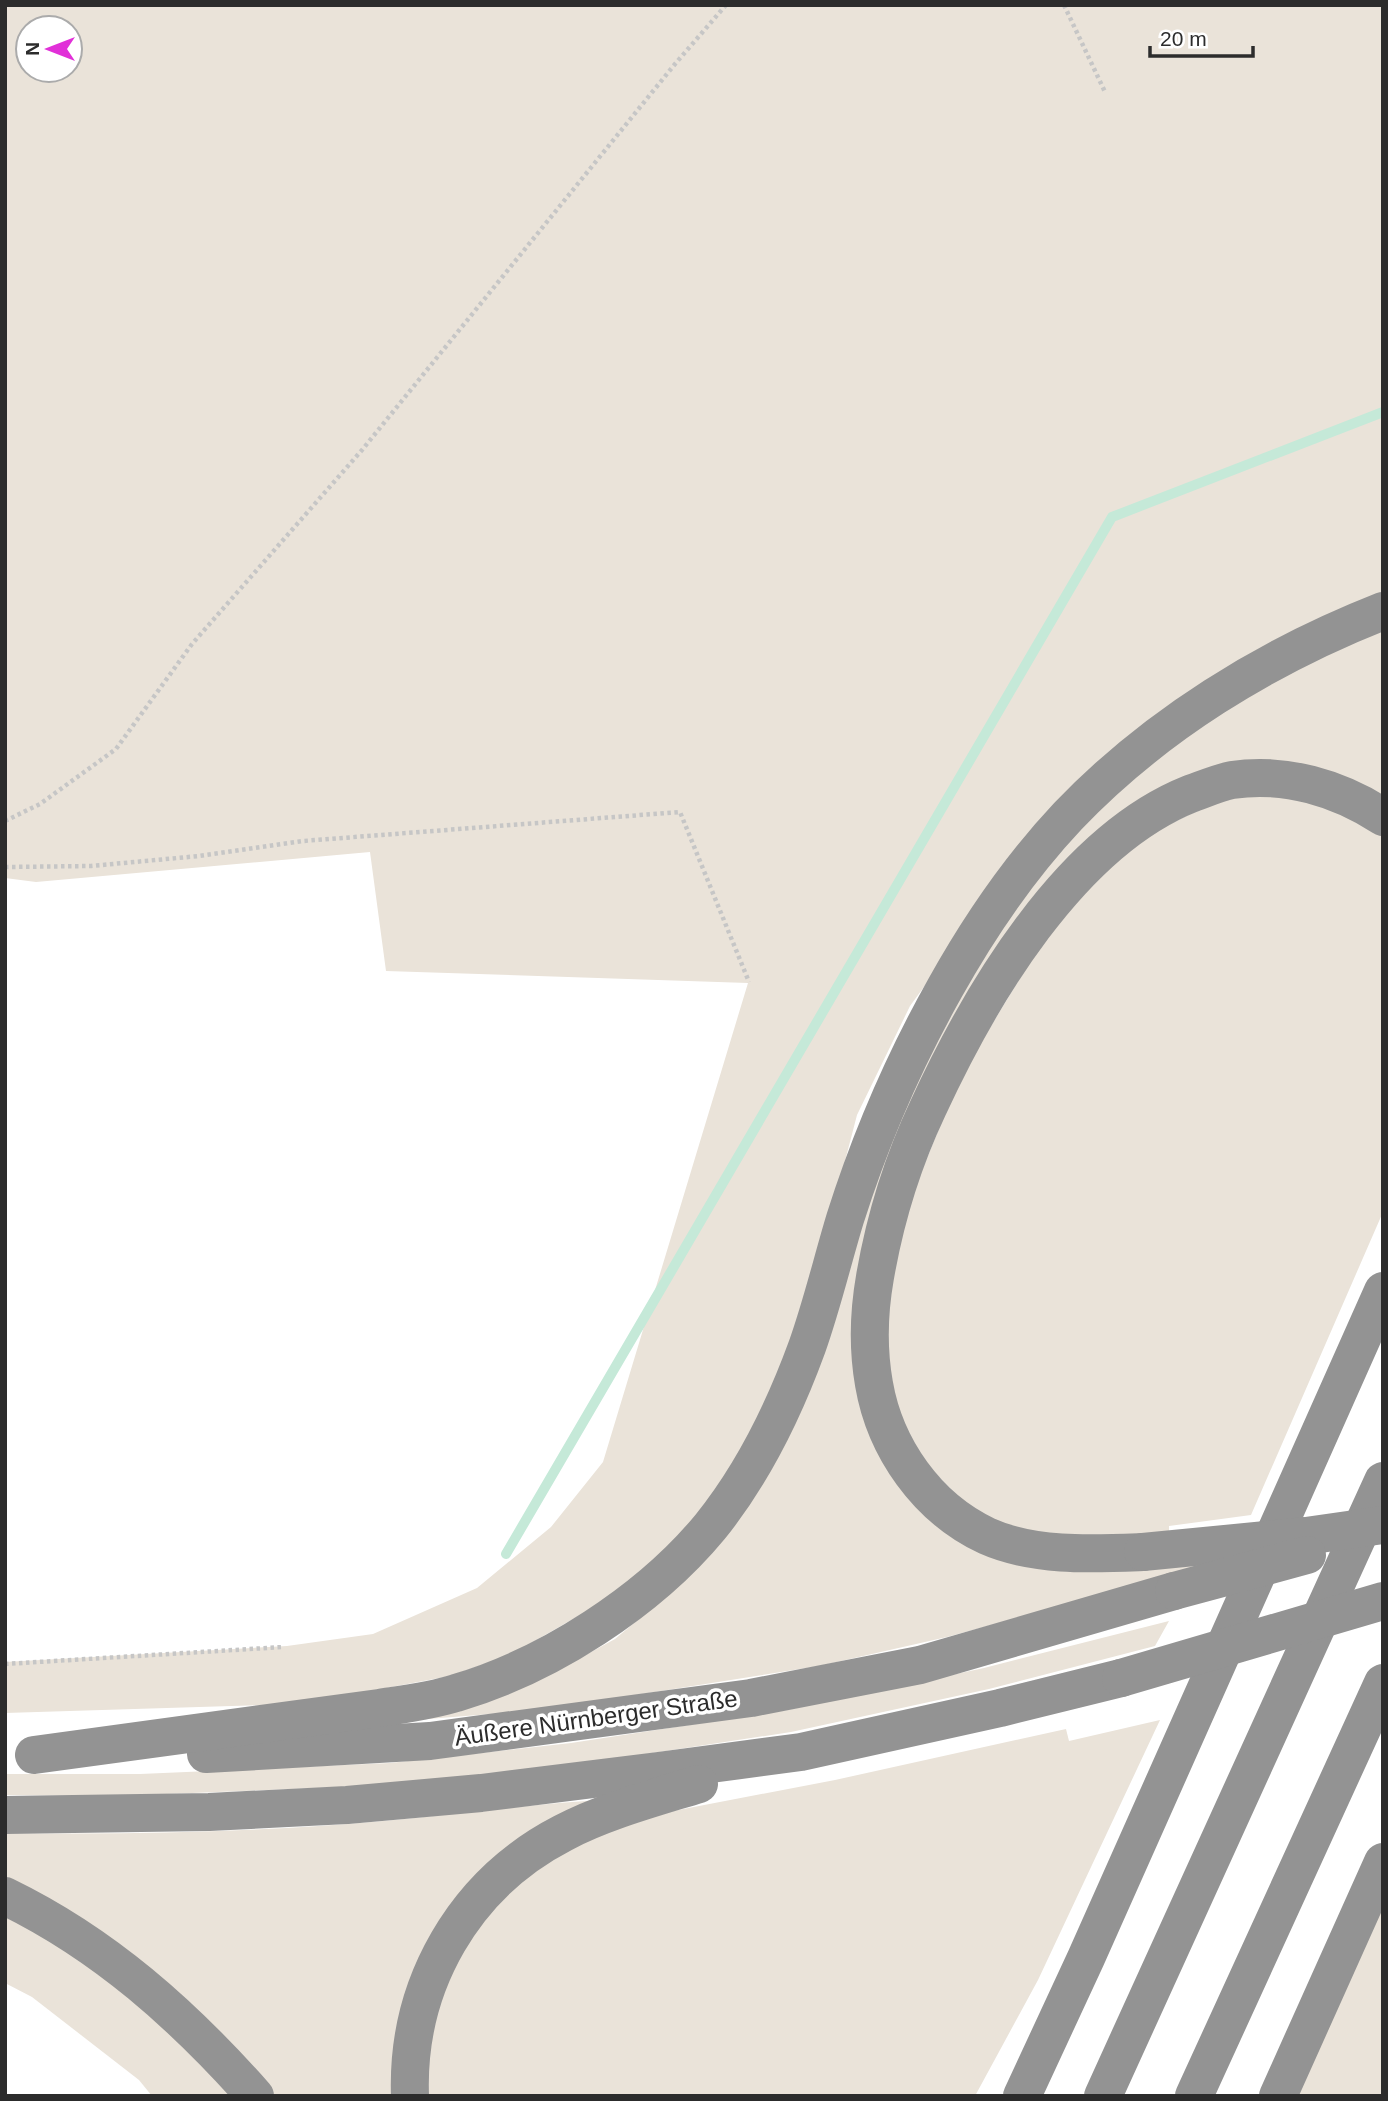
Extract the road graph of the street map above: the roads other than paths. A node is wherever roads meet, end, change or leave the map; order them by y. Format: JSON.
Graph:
{"nodes":[{"id":1,"x":1383,"y":611,"type":"edge"},
{"id":2,"x":1383,"y":817,"type":"edge"},
{"id":3,"x":1383,"y":1292,"type":"edge"},
{"id":4,"x":1383,"y":1480,"type":"edge"},
{"id":5,"x":1383,"y":1525,"type":"edge"},
{"id":6,"x":1383,"y":1534,"type":"edge"},
{"id":7,"x":1383,"y":1601,"type":"edge"},
{"id":8,"x":1383,"y":1683,"type":"edge"},
{"id":9,"x":801,"y":1752,"type":"junction"},
{"id":10,"x":20,"y":1755,"type":"edge"},
{"id":11,"x":5,"y":1815,"type":"edge"},
{"id":12,"x":1383,"y":1862,"type":"edge"},
{"id":13,"x":5,"y":1896,"type":"edge"},
{"id":14,"x":1086,"y":1958,"type":"junction"},
{"id":15,"x":255,"y":2096,"type":"edge"},
{"id":16,"x":410,"y":2096,"type":"edge"},
{"id":17,"x":994,"y":2096,"type":"edge"},
{"id":18,"x":1022,"y":2096,"type":"edge"},
{"id":19,"x":1103,"y":2096,"type":"edge"},
{"id":20,"x":1194,"y":2096,"type":"edge"},
{"id":21,"x":1278,"y":2096,"type":"edge"}],
"edges":[{"from":1,"to":10,"type":"highway"},
{"from":2,"to":5,"type":"highway","bridge":true},
{"from":3,"to":14,"type":"highway"},
{"from":4,"to":19,"type":"highway"},
{"from":6,"to":10,"type":"highway","name":"Äußere Nürnberger Straße","bridge":true},
{"from":7,"to":9,"type":"highway","bridge":true},
{"from":8,"to":20,"type":"highway"},
{"from":9,"to":11,"type":"highway"},
{"from":9,"to":16,"type":"highway"},
{"from":12,"to":21,"type":"highway"},
{"from":13,"to":15,"type":"highway"},
{"from":14,"to":17,"type":"highway"},
{"from":14,"to":18,"type":"highway"}]}
